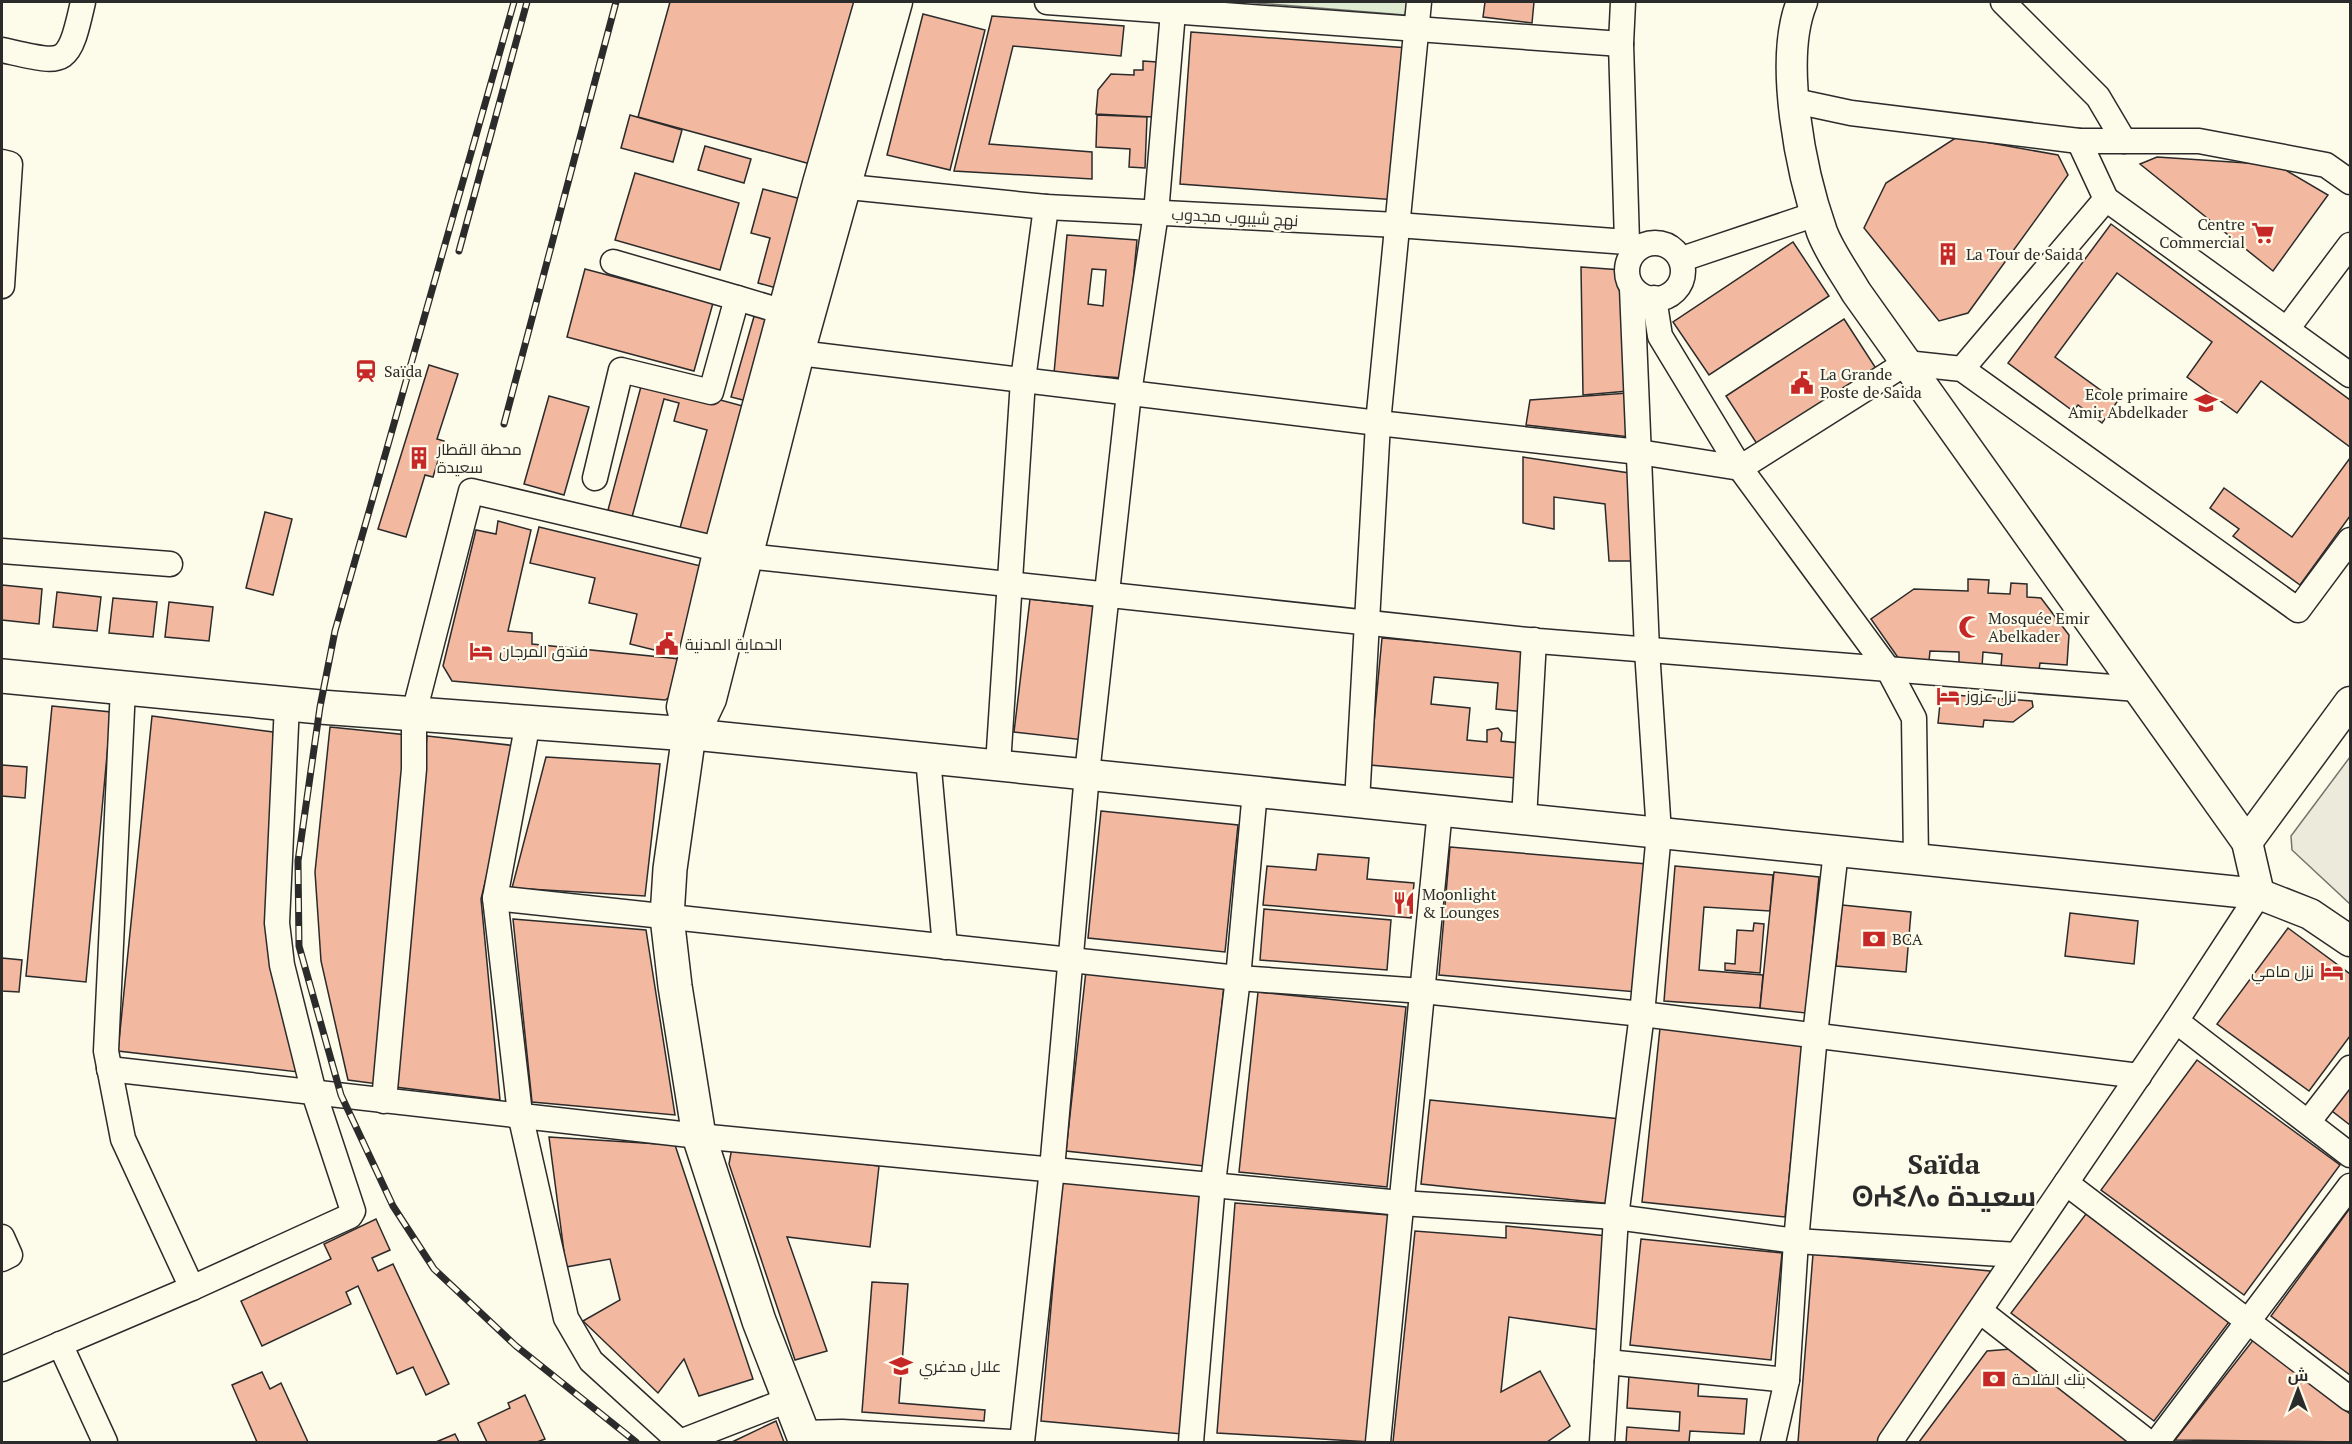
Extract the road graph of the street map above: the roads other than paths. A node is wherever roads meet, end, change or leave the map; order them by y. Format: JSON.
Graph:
{"nodes":[{"id":1,"x":83,"y":2,"type":"edge"},
{"id":2,"x":870,"y":2,"type":"edge"},
{"id":3,"x":897,"y":2,"type":"edge"},
{"id":4,"x":1047,"y":2,"type":"edge"},
{"id":5,"x":1419,"y":2,"type":"edge"},
{"id":6,"x":1623,"y":2,"type":"edge"},
{"id":7,"x":1802,"y":2,"type":"edge"},
{"id":8,"x":2003,"y":2,"type":"edge"},
{"id":9,"x":1173,"y":12,"type":"junction"},
{"id":10,"x":1416,"y":31,"type":"junction"},
{"id":11,"x":1620,"y":44,"type":"junction"},
{"id":12,"x":2,"y":50,"type":"edge"},
{"id":13,"x":1795,"y":101,"type":"junction"},
{"id":14,"x":2079,"y":141,"type":"junction"},
{"id":15,"x":2124,"y":141,"type":"junction"},
{"id":16,"x":2,"y":162,"type":"edge"},
{"id":17,"x":2350,"y":182,"type":"edge"},
{"id":18,"x":831,"y":185,"type":"junction"},
{"id":19,"x":2106,"y":199,"type":"junction"},
{"id":20,"x":1046,"y":207,"type":"junction"},
{"id":21,"x":1156,"y":213,"type":"junction"},
{"id":22,"x":1816,"y":214,"type":"junction"},
{"id":23,"x":1397,"y":225,"type":"junction"},
{"id":24,"x":2350,"y":245,"type":"edge"},
{"id":25,"x":1632,"y":248,"type":"junction"},
{"id":26,"x":1682,"y":259,"type":"junction"},
{"id":27,"x":613,"y":262,"type":"dead end"},
{"id":28,"x":2,"y":286,"type":"edge"},
{"id":29,"x":1632,"y":288,"type":"junction"},
{"id":30,"x":737,"y":298,"type":"junction"},
{"id":31,"x":1654,"y":298,"type":"junction"},
{"id":32,"x":784,"y":312,"type":"junction"},
{"id":33,"x":2287,"y":329,"type":"junction"},
{"id":34,"x":1660,"y":336,"type":"junction"},
{"id":35,"x":1633,"y":343,"type":"junction"},
{"id":36,"x":787,"y":348,"type":"junction"},
{"id":37,"x":1906,"y":363,"type":"junction"},
{"id":38,"x":1962,"y":369,"type":"junction"},
{"id":39,"x":2350,"y":375,"type":"edge"},
{"id":40,"x":1023,"y":380,"type":"junction"},
{"id":41,"x":1129,"y":393,"type":"junction"},
{"id":42,"x":1378,"y":423,"type":"junction"},
{"id":43,"x":1639,"y":452,"type":"junction"},
{"id":44,"x":1740,"y":468,"type":"junction"},
{"id":45,"x":595,"y":478,"type":"dead end"},
{"id":46,"x":2350,"y":540,"type":"edge"},
{"id":47,"x":2,"y":551,"type":"edge"},
{"id":48,"x":733,"y":552,"type":"junction"},
{"id":49,"x":170,"y":564,"type":"dead end"},
{"id":50,"x":1009,"y":582,"type":"junction"},
{"id":51,"x":1108,"y":592,"type":"junction"},
{"id":52,"x":1369,"y":621,"type":"junction"},
{"id":53,"x":1534,"y":640,"type":"junction"},
{"id":54,"x":1647,"y":650,"type":"junction"},
{"id":55,"x":1888,"y":669,"type":"junction"},
{"id":56,"x":2,"y":676,"type":"edge"},
{"id":57,"x":123,"y":688,"type":"junction"},
{"id":58,"x":2137,"y":689,"type":"junction"},
{"id":59,"x":2350,"y":702,"type":"edge"},
{"id":60,"x":287,"y":704,"type":"junction"},
{"id":61,"x":414,"y":713,"type":"junction"},
{"id":62,"x":528,"y":722,"type":"junction"},
{"id":63,"x":689,"y":734,"type":"junction"},
{"id":64,"x":928,"y":758,"type":"junction"},
{"id":65,"x":998,"y":765,"type":"junction"},
{"id":66,"x":1088,"y":774,"type":"junction"},
{"id":67,"x":1255,"y":791,"type":"junction"},
{"id":68,"x":1357,"y":802,"type":"junction"},
{"id":69,"x":1440,"y":810,"type":"junction"},
{"id":70,"x":1524,"y":819,"type":"junction"},
{"id":71,"x":1659,"y":832,"type":"junction"},
{"id":72,"x":2247,"y":842,"type":"junction"},
{"id":73,"x":1836,"y":851,"type":"junction"},
{"id":74,"x":1916,"y":859,"type":"junction"},
{"id":75,"x":2259,"y":894,"type":"junction"},
{"id":76,"x":495,"y":898,"type":"junction"},
{"id":77,"x":667,"y":917,"type":"junction"},
{"id":78,"x":2350,"y":941,"type":"edge"},
{"id":79,"x":945,"y":947,"type":"junction"},
{"id":80,"x":1070,"y":960,"type":"junction"},
{"id":81,"x":1238,"y":978,"type":"junction"},
{"id":82,"x":1423,"y":991,"type":"junction"},
{"id":83,"x":1642,"y":1014,"type":"junction"},
{"id":84,"x":2176,"y":1020,"type":"junction"},
{"id":85,"x":1815,"y":1035,"type":"junction"},
{"id":86,"x":2350,"y":1068,"type":"edge"},
{"id":87,"x":109,"y":1069,"type":"junction"},
{"id":88,"x":2139,"y":1076,"type":"junction"},
{"id":89,"x":314,"y":1093,"type":"junction"},
{"id":90,"x":384,"y":1101,"type":"junction"},
{"id":91,"x":520,"y":1114,"type":"junction"},
{"id":92,"x":2309,"y":1121,"type":"junction"},
{"id":93,"x":699,"y":1136,"type":"junction"},
{"id":94,"x":2350,"y":1155,"type":"edge"},
{"id":95,"x":1052,"y":1169,"type":"junction"},
{"id":96,"x":1213,"y":1183,"type":"junction"},
{"id":97,"x":2066,"y":1183,"type":"junction"},
{"id":98,"x":2350,"y":1186,"type":"edge"},
{"id":99,"x":1401,"y":1203,"type":"junction"},
{"id":100,"x":1616,"y":1217,"type":"junction"},
{"id":101,"x":2,"y":1237,"type":"edge"},
{"id":102,"x":1796,"y":1241,"type":"junction"},
{"id":103,"x":2017,"y":1255,"type":"junction"},
{"id":104,"x":2,"y":1259,"type":"edge"},
{"id":105,"x":192,"y":1288,"type":"junction"},
{"id":106,"x":1980,"y":1311,"type":"junction"},
{"id":107,"x":2249,"y":1323,"type":"junction"},
{"id":108,"x":60,"y":1344,"type":"junction"},
{"id":109,"x":1607,"y":1362,"type":"junction"},
{"id":110,"x":2,"y":1369,"type":"edge"},
{"id":111,"x":1787,"y":1380,"type":"junction"},
{"id":112,"x":2350,"y":1399,"type":"edge"},
{"id":113,"x":788,"y":1400,"type":"junction"},
{"id":114,"x":803,"y":1438,"type":"edge"},
{"id":115,"x":105,"y":1443,"type":"edge"},
{"id":116,"x":680,"y":1443,"type":"edge"},
{"id":117,"x":1010,"y":1443,"type":"edge"},
{"id":118,"x":1022,"y":1443,"type":"edge"},
{"id":119,"x":1191,"y":1443,"type":"edge"},
{"id":120,"x":1378,"y":1443,"type":"edge"},
{"id":121,"x":1602,"y":1443,"type":"edge"},
{"id":122,"x":1773,"y":1443,"type":"edge"},
{"id":123,"x":1890,"y":1443,"type":"edge"},
{"id":124,"x":2148,"y":1443,"type":"edge"},
{"id":125,"x":2157,"y":1443,"type":"edge"}],
"edges":[{"from":1,"to":12,"type":"street"},
{"from":2,"to":18,"type":"main road"},
{"from":3,"to":18,"type":"main road"},
{"from":4,"to":9,"type":"street"},
{"from":5,"to":10,"type":"street"},
{"from":6,"to":11,"type":"street"},
{"from":7,"to":13,"type":"main road"},
{"from":8,"to":15,"type":"street"},
{"from":9,"to":10,"type":"street"},
{"from":9,"to":21,"type":"street"},
{"from":10,"to":11,"type":"street"},
{"from":10,"to":23,"type":"street"},
{"from":11,"to":25,"type":"street"},
{"from":13,"to":14,"type":"street"},
{"from":13,"to":22,"type":"main road"},
{"from":14,"to":15,"type":"street"},
{"from":14,"to":19,"type":"street"},
{"from":15,"to":17,"type":"street"},
{"from":16,"to":28,"type":"street"},
{"from":18,"to":20,"type":"street","name":"نهج شيبوب مجدوب"},
{"from":18,"to":32,"type":"main road"},
{"from":18,"to":36,"type":"main road"},
{"from":19,"to":33,"type":"street"},
{"from":19,"to":38,"type":"street"},
{"from":20,"to":21,"type":"street","name":"نهج شيبوب مجدوب"},
{"from":20,"to":40,"type":"street"},
{"from":21,"to":23,"type":"street","name":"نهج شيبوب مجدوب"},
{"from":21,"to":41,"type":"street"},
{"from":22,"to":26,"type":"street"},
{"from":22,"to":37,"type":"main road"},
{"from":23,"to":25,"type":"street","name":"نهج شيبوب مجدوب"},
{"from":23,"to":42,"type":"street"},
{"from":24,"to":33,"type":"street"},
{"from":25,"to":26,"type":"street"},
{"from":25,"to":29,"type":"street"},
{"from":26,"to":31,"type":"street"},
{"from":27,"to":30,"type":"street"},
{"from":29,"to":31,"type":"street"},
{"from":29,"to":35,"type":"street"},
{"from":30,"to":32,"type":"street"},
{"from":30,"to":45,"type":"street"},
{"from":31,"to":34,"type":"street"},
{"from":32,"to":36,"type":"main road"},
{"from":33,"to":39,"type":"street"},
{"from":34,"to":35,"type":"street"},
{"from":34,"to":44,"type":"street"},
{"from":35,"to":43,"type":"street"},
{"from":36,"to":40,"type":"street"},
{"from":36,"to":48,"type":"main road"},
{"from":37,"to":38,"type":"street"},
{"from":37,"to":44,"type":"street"},
{"from":37,"to":58,"type":"main road"},
{"from":38,"to":46,"type":"street"},
{"from":40,"to":41,"type":"street"},
{"from":40,"to":50,"type":"street"},
{"from":41,"to":42,"type":"street"},
{"from":41,"to":51,"type":"street"},
{"from":42,"to":43,"type":"street"},
{"from":42,"to":52,"type":"street"},
{"from":43,"to":44,"type":"street"},
{"from":43,"to":54,"type":"street"},
{"from":44,"to":55,"type":"street"},
{"from":47,"to":49,"type":"street"},
{"from":48,"to":50,"type":"street"},
{"from":48,"to":61,"type":"street"},
{"from":48,"to":63,"type":"main road"},
{"from":50,"to":51,"type":"street"},
{"from":50,"to":65,"type":"street"},
{"from":51,"to":52,"type":"street"},
{"from":51,"to":66,"type":"street"},
{"from":52,"to":53,"type":"street"},
{"from":52,"to":68,"type":"street"},
{"from":53,"to":54,"type":"street"},
{"from":53,"to":70,"type":"street"},
{"from":54,"to":55,"type":"street"},
{"from":54,"to":71,"type":"street"},
{"from":55,"to":58,"type":"street"},
{"from":55,"to":74,"type":"street"},
{"from":56,"to":57,"type":"highway"},
{"from":57,"to":60,"type":"highway"},
{"from":57,"to":87,"type":"street"},
{"from":58,"to":72,"type":"main road"},
{"from":59,"to":72,"type":"main road"},
{"from":60,"to":61,"type":"highway"},
{"from":60,"to":89,"type":"street"},
{"from":61,"to":62,"type":"highway"},
{"from":61,"to":90,"type":"street"},
{"from":62,"to":63,"type":"highway"},
{"from":62,"to":76,"type":"street"},
{"from":63,"to":64,"type":"main road"},
{"from":63,"to":77,"type":"highway"},
{"from":64,"to":65,"type":"main road"},
{"from":64,"to":79,"type":"street"},
{"from":65,"to":66,"type":"main road"},
{"from":66,"to":67,"type":"main road"},
{"from":66,"to":80,"type":"street"},
{"from":67,"to":68,"type":"main road"},
{"from":67,"to":81,"type":"street"},
{"from":68,"to":69,"type":"main road"},
{"from":69,"to":70,"type":"main road"},
{"from":69,"to":82,"type":"street"},
{"from":70,"to":71,"type":"main road"},
{"from":71,"to":73,"type":"main road"},
{"from":71,"to":83,"type":"street"},
{"from":72,"to":75,"type":"main road"},
{"from":73,"to":74,"type":"main road"},
{"from":73,"to":85,"type":"street"},
{"from":74,"to":75,"type":"main road"},
{"from":75,"to":78,"type":"main road"},
{"from":75,"to":84,"type":"street"},
{"from":76,"to":77,"type":"street"},
{"from":76,"to":91,"type":"street"},
{"from":77,"to":79,"type":"street"},
{"from":77,"to":93,"type":"highway"},
{"from":79,"to":80,"type":"street"},
{"from":80,"to":81,"type":"street"},
{"from":80,"to":95,"type":"street"},
{"from":81,"to":82,"type":"street"},
{"from":81,"to":96,"type":"street"},
{"from":82,"to":83,"type":"street"},
{"from":82,"to":99,"type":"street"},
{"from":83,"to":85,"type":"street"},
{"from":83,"to":100,"type":"street"},
{"from":84,"to":88,"type":"street"},
{"from":84,"to":92,"type":"street"},
{"from":85,"to":88,"type":"street"},
{"from":85,"to":102,"type":"street"},
{"from":86,"to":92,"type":"street"},
{"from":87,"to":89,"type":"street"},
{"from":87,"to":105,"type":"street"},
{"from":88,"to":97,"type":"street"},
{"from":89,"to":90,"type":"street"},
{"from":89,"to":105,"type":"street"},
{"from":90,"to":91,"type":"street"},
{"from":91,"to":93,"type":"street"},
{"from":91,"to":116,"type":"street"},
{"from":92,"to":94,"type":"street"},
{"from":93,"to":95,"type":"street"},
{"from":93,"to":113,"type":"highway"},
{"from":95,"to":96,"type":"street"},
{"from":95,"to":118,"type":"street"},
{"from":96,"to":99,"type":"street"},
{"from":96,"to":119,"type":"street"},
{"from":97,"to":103,"type":"street"},
{"from":97,"to":107,"type":"street"},
{"from":98,"to":107,"type":"street"},
{"from":99,"to":100,"type":"street"},
{"from":99,"to":120,"type":"street"},
{"from":100,"to":102,"type":"street"},
{"from":100,"to":109,"type":"street"},
{"from":101,"to":104,"type":"street"},
{"from":102,"to":103,"type":"street"},
{"from":102,"to":111,"type":"street"},
{"from":103,"to":106,"type":"street"},
{"from":105,"to":108,"type":"street"},
{"from":106,"to":123,"type":"street"},
{"from":106,"to":124,"type":"street"},
{"from":107,"to":112,"type":"street"},
{"from":107,"to":125,"type":"street"},
{"from":108,"to":110,"type":"street"},
{"from":108,"to":115,"type":"street"},
{"from":109,"to":111,"type":"street"},
{"from":109,"to":121,"type":"street"},
{"from":111,"to":122,"type":"street"},
{"from":113,"to":114,"type":"highway"},
{"from":113,"to":116,"type":"street"},
{"from":114,"to":117,"type":"street"}]}
